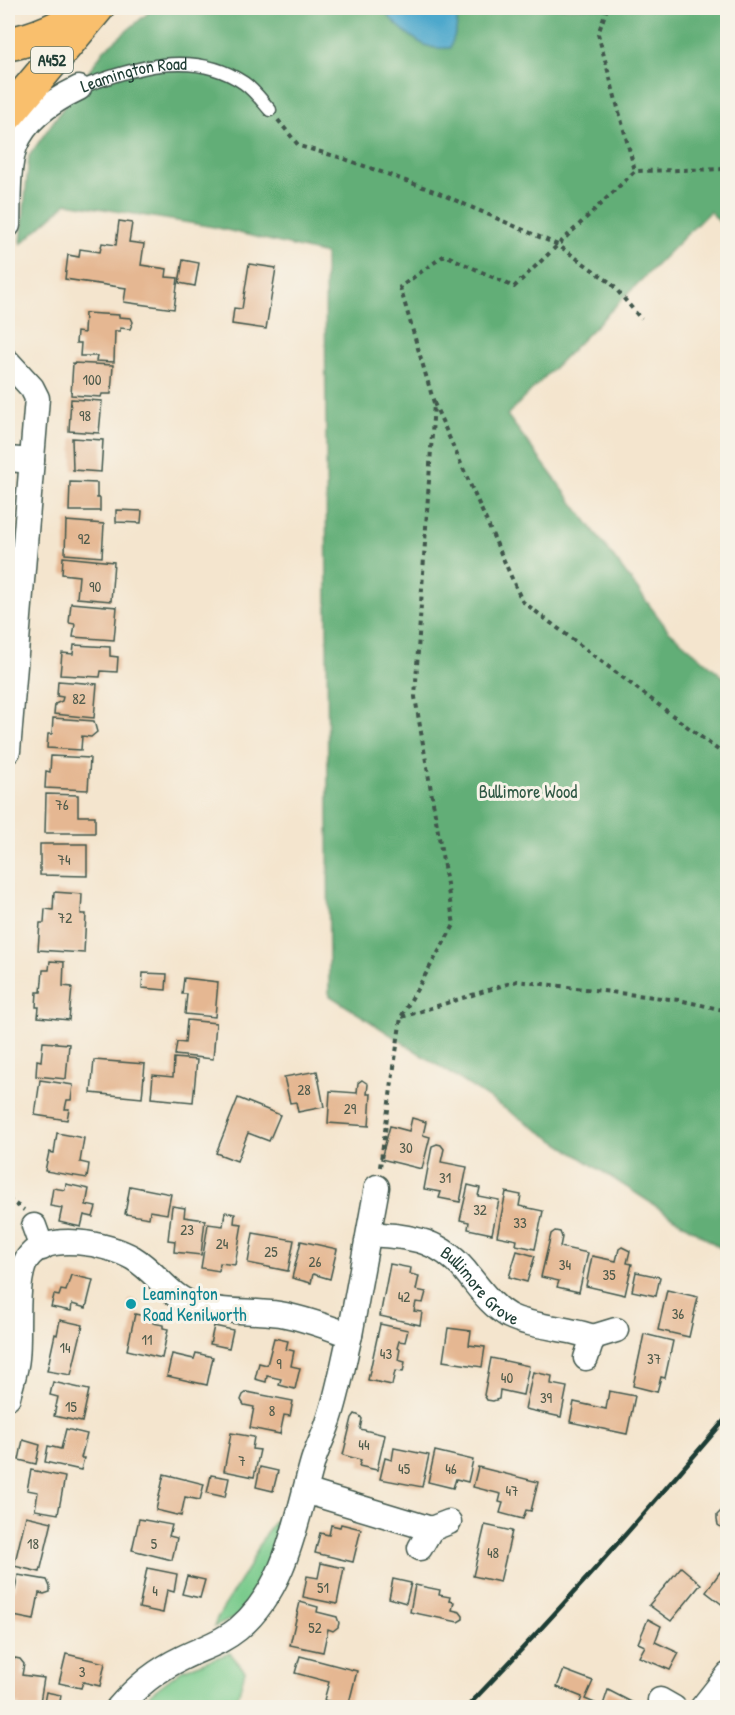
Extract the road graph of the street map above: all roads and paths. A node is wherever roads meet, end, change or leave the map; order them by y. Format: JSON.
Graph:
{"nodes":[{"id":1,"x":92,"y":8,"type":"edge"},
{"id":2,"x":97,"y":8,"type":"edge"},
{"id":3,"x":607,"y":8,"type":"edge"},
{"id":4,"x":8,"y":44,"type":"edge"},
{"id":5,"x":79,"y":88,"type":"joint"},
{"id":6,"x":270,"y":110,"type":"joint"},
{"id":7,"x":8,"y":114,"type":"edge"},
{"id":8,"x":728,"y":169,"type":"edge"},
{"id":9,"x":635,"y":171,"type":"junction"},
{"id":10,"x":8,"y":225,"type":"edge"},
{"id":11,"x":558,"y":245,"type":"junction"},
{"id":12,"x":641,"y":319,"type":"dead end"},
{"id":13,"x":8,"y":362,"type":"edge"},
{"id":14,"x":434,"y":403,"type":"junction"},
{"id":15,"x":8,"y":459,"type":"edge"},
{"id":16,"x":33,"y":461,"type":"junction"},
{"id":17,"x":8,"y":751,"type":"edge"},
{"id":18,"x":728,"y":759,"type":"edge"},
{"id":19,"x":728,"y":1011,"type":"edge"},
{"id":20,"x":401,"y":1017,"type":"junction"},
{"id":21,"x":377,"y":1187,"type":"joint"},
{"id":22,"x":8,"y":1199,"type":"edge"},
{"id":23,"x":35,"y":1229,"type":"junction"},
{"id":24,"x":369,"y":1234,"type":"junction"},
{"id":25,"x":350,"y":1335,"type":"junction"},
{"id":26,"x":598,"y":1342,"type":"dead end"},
{"id":27,"x":8,"y":1397,"type":"edge"},
{"id":28,"x":305,"y":1491,"type":"junction"},
{"id":29,"x":433,"y":1533,"type":"dead end"},
{"id":30,"x":728,"y":1675,"type":"edge"},
{"id":31,"x":118,"y":1707,"type":"edge"},
{"id":32,"x":702,"y":1707,"type":"edge"}],
"edges":[{"from":1,"to":4,"type":"main road"},
{"from":2,"to":7,"type":"main road","number":"A452"},
{"from":3,"to":9,"type":"path"},
{"from":5,"to":6,"type":"lane","name":"Leamington Road"},
{"from":5,"to":10,"type":"street","name":"Leamington Road"},
{"from":6,"to":11,"type":"path"},
{"from":8,"to":9,"type":"path"},
{"from":9,"to":11,"type":"path"},
{"from":11,"to":12,"type":"path"},
{"from":11,"to":14,"type":"path"},
{"from":13,"to":16,"type":"street"},
{"from":14,"to":18,"type":"path"},
{"from":14,"to":20,"type":"path"},
{"from":15,"to":16,"type":"street"},
{"from":16,"to":17,"type":"street"},
{"from":19,"to":20,"type":"path"},
{"from":20,"to":21,"type":"path"},
{"from":21,"to":24,"type":"street"},
{"from":22,"to":23,"type":"path"},
{"from":23,"to":25,"type":"street"},
{"from":23,"to":27,"type":"street"},
{"from":24,"to":25,"type":"street"},
{"from":24,"to":26,"type":"street","name":"Bullimore Grove"},
{"from":25,"to":28,"type":"street"},
{"from":28,"to":29,"type":"street"},
{"from":28,"to":31,"type":"street"},
{"from":30,"to":32,"type":"street"}]}
